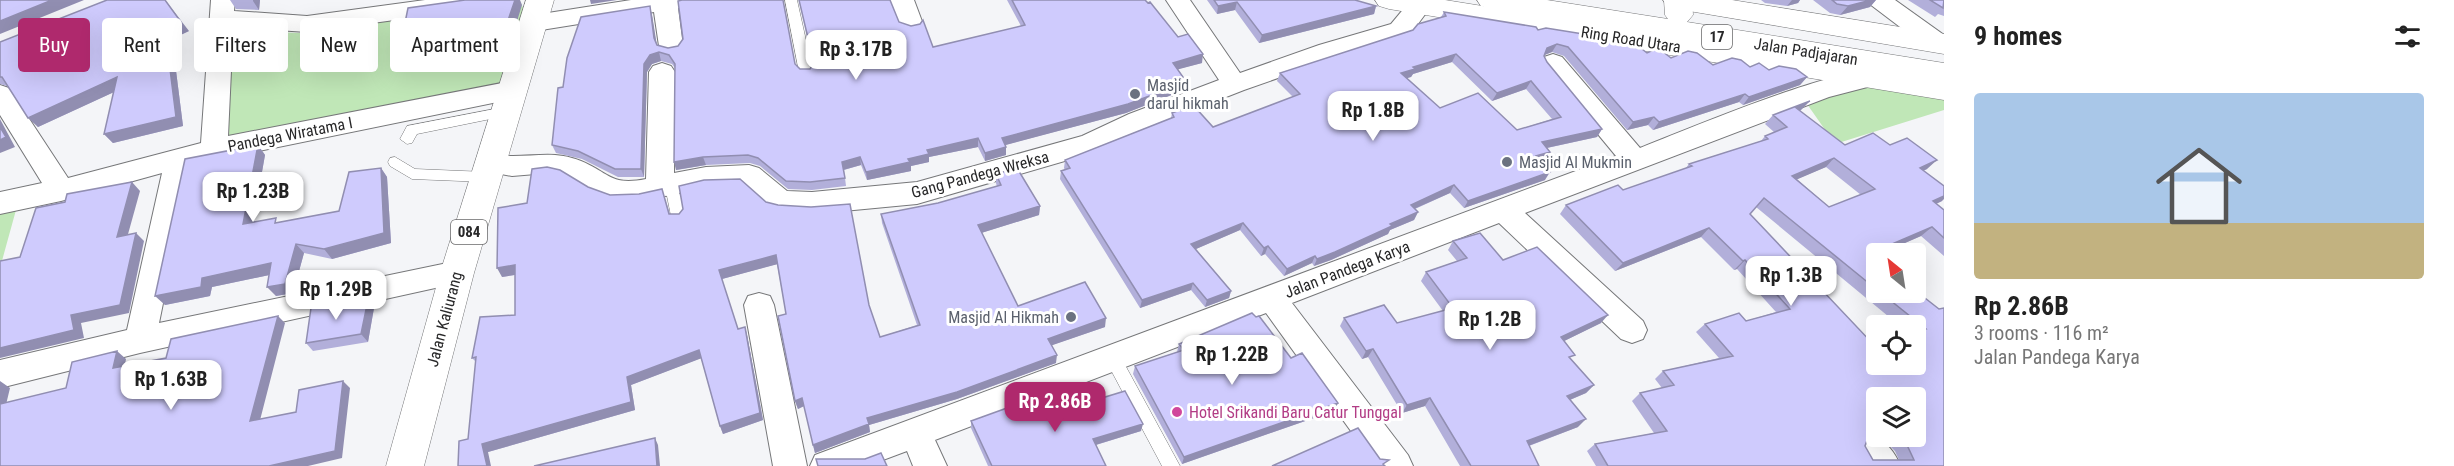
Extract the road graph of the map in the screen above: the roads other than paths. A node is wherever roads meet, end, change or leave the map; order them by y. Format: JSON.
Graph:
{"nodes":[{"id":1,"x":482,"y":0,"type":"edge"},
{"id":2,"x":791,"y":0,"type":"edge"},
{"id":3,"x":902,"y":0,"type":"edge"},
{"id":4,"x":1178,"y":0,"type":"edge"},
{"id":5,"x":1389,"y":0,"type":"edge"},
{"id":6,"x":1491,"y":0,"type":"edge"},
{"id":7,"x":1584,"y":0,"type":"edge"},
{"id":8,"x":1879,"y":0,"type":"edge"},
{"id":9,"x":673,"y":1,"type":"edge"},
{"id":10,"x":1420,"y":4,"type":"junction"},
{"id":11,"x":1678,"y":5,"type":"edge"},
{"id":12,"x":224,"y":9,"type":"edge"},
{"id":13,"x":537,"y":12,"type":"edge"},
{"id":14,"x":911,"y":24,"type":"edge"},
{"id":15,"x":671,"y":46,"type":"edge"},
{"id":16,"x":1942,"y":48,"type":"edge"},
{"id":17,"x":1553,"y":63,"type":"dead end"},
{"id":18,"x":662,"y":72,"type":"dead end"},
{"id":19,"x":806,"y":72,"type":"edge"},
{"id":20,"x":1944,"y":73,"type":"edge"},
{"id":21,"x":1870,"y":78,"type":"junction"},
{"id":22,"x":1234,"y":84,"type":"junction"},
{"id":23,"x":1944,"y":90,"type":"edge"},
{"id":24,"x":0,"y":94,"type":"edge"},
{"id":25,"x":509,"y":101,"type":"junction"},
{"id":26,"x":407,"y":139,"type":"dead end"},
{"id":27,"x":214,"y":149,"type":"junction"},
{"id":28,"x":179,"y":159,"type":"junction"},
{"id":29,"x":1635,"y":160,"type":"junction"},
{"id":30,"x":395,"y":162,"type":"dead end"},
{"id":31,"x":488,"y":170,"type":"junction"},
{"id":32,"x":660,"y":185,"type":"junction"},
{"id":33,"x":61,"y":190,"type":"junction"},
{"id":34,"x":0,"y":203,"type":"edge"},
{"id":35,"x":1503,"y":210,"type":"junction"},
{"id":36,"x":677,"y":217,"type":"edge"},
{"id":37,"x":457,"y":273,"type":"junction"},
{"id":38,"x":1271,"y":297,"type":"junction"},
{"id":39,"x":759,"y":305,"type":"dead end"},
{"id":40,"x":1632,"y":330,"type":"dead end"},
{"id":41,"x":140,"y":340,"type":"junction"},
{"id":42,"x":1112,"y":357,"type":"junction"},
{"id":43,"x":0,"y":374,"type":"edge"},
{"id":44,"x":915,"y":432,"type":"junction"},
{"id":45,"x":405,"y":466,"type":"edge"},
{"id":46,"x":790,"y":466,"type":"edge"},
{"id":47,"x":826,"y":466,"type":"edge"},
{"id":48,"x":930,"y":466,"type":"edge"},
{"id":49,"x":1171,"y":466,"type":"edge"},
{"id":50,"x":1396,"y":466,"type":"edge"}],
"edges":[{"from":1,"to":12,"type":"street"},
{"from":2,"to":19,"type":"lane"},
{"from":3,"to":14,"type":"street"},
{"from":4,"to":22,"type":"street"},
{"from":5,"to":10,"type":"main road","name":"Ring Road Utara"},
{"from":6,"to":20,"type":"main road","name":"Jalan Padjajaran","number":"17"},
{"from":7,"to":11,"type":"main road","name":"Jalan Padjajaran","number":"17"},
{"from":8,"to":16,"type":"street"},
{"from":9,"to":13,"type":"street"},
{"from":9,"to":15,"type":"street"},
{"from":10,"to":21,"type":"main road","name":"Ring Road Utara"},
{"from":10,"to":22,"type":"street","name":"Gang Pandega Wreksa"},
{"from":11,"to":16,"type":"main road","name":"Jalan Padjajaran","number":"17"},
{"from":12,"to":27,"type":"street"},
{"from":13,"to":25,"type":"main road","name":"Jalan Kaliurang","number":"084"},
{"from":17,"to":29,"type":"street"},
{"from":18,"to":32,"type":"street"},
{"from":21,"to":23,"type":"main road","name":"Ring Road Utara"},
{"from":21,"to":29,"type":"street","name":"Jalan Pandega Karya"},
{"from":22,"to":32,"type":"street","name":"Gang Pandega Wreksa"},
{"from":24,"to":33,"type":"street"},
{"from":25,"to":26,"type":"lane"},
{"from":25,"to":27,"type":"street","name":"Pandega Wiratama I"},
{"from":25,"to":31,"type":"main road","name":"Jalan Kaliurang","number":"084"},
{"from":27,"to":28,"type":"street","name":"Pandega Wiratama I"},
{"from":28,"to":33,"type":"street","name":"Pandega Wiratama I"},
{"from":28,"to":41,"type":"street"},
{"from":29,"to":35,"type":"street","name":"Jalan Pandega Karya"},
{"from":30,"to":31,"type":"lane"},
{"from":31,"to":32,"type":"street","name":"Gang Pandega Wreksa"},
{"from":31,"to":37,"type":"main road","name":"Jalan Kaliurang","number":"084"},
{"from":32,"to":36,"type":"lane"},
{"from":33,"to":34,"type":"street","name":"Pandega Wiratama I"},
{"from":35,"to":38,"type":"street","name":"Jalan Pandega Karya"},
{"from":35,"to":40,"type":"street"},
{"from":37,"to":41,"type":"street"},
{"from":37,"to":45,"type":"main road","name":"Jalan Kaliurang","number":"084"},
{"from":38,"to":42,"type":"street","name":"Jalan Pandega Karya"},
{"from":38,"to":50,"type":"street"},
{"from":39,"to":46,"type":"street"},
{"from":41,"to":43,"type":"street"},
{"from":42,"to":44,"type":"street","name":"Jalan Pandega Karya"},
{"from":42,"to":49,"type":"lane"},
{"from":44,"to":47,"type":"street","name":"Jalan Pandega Karya"},
{"from":44,"to":48,"type":"street"}]}
